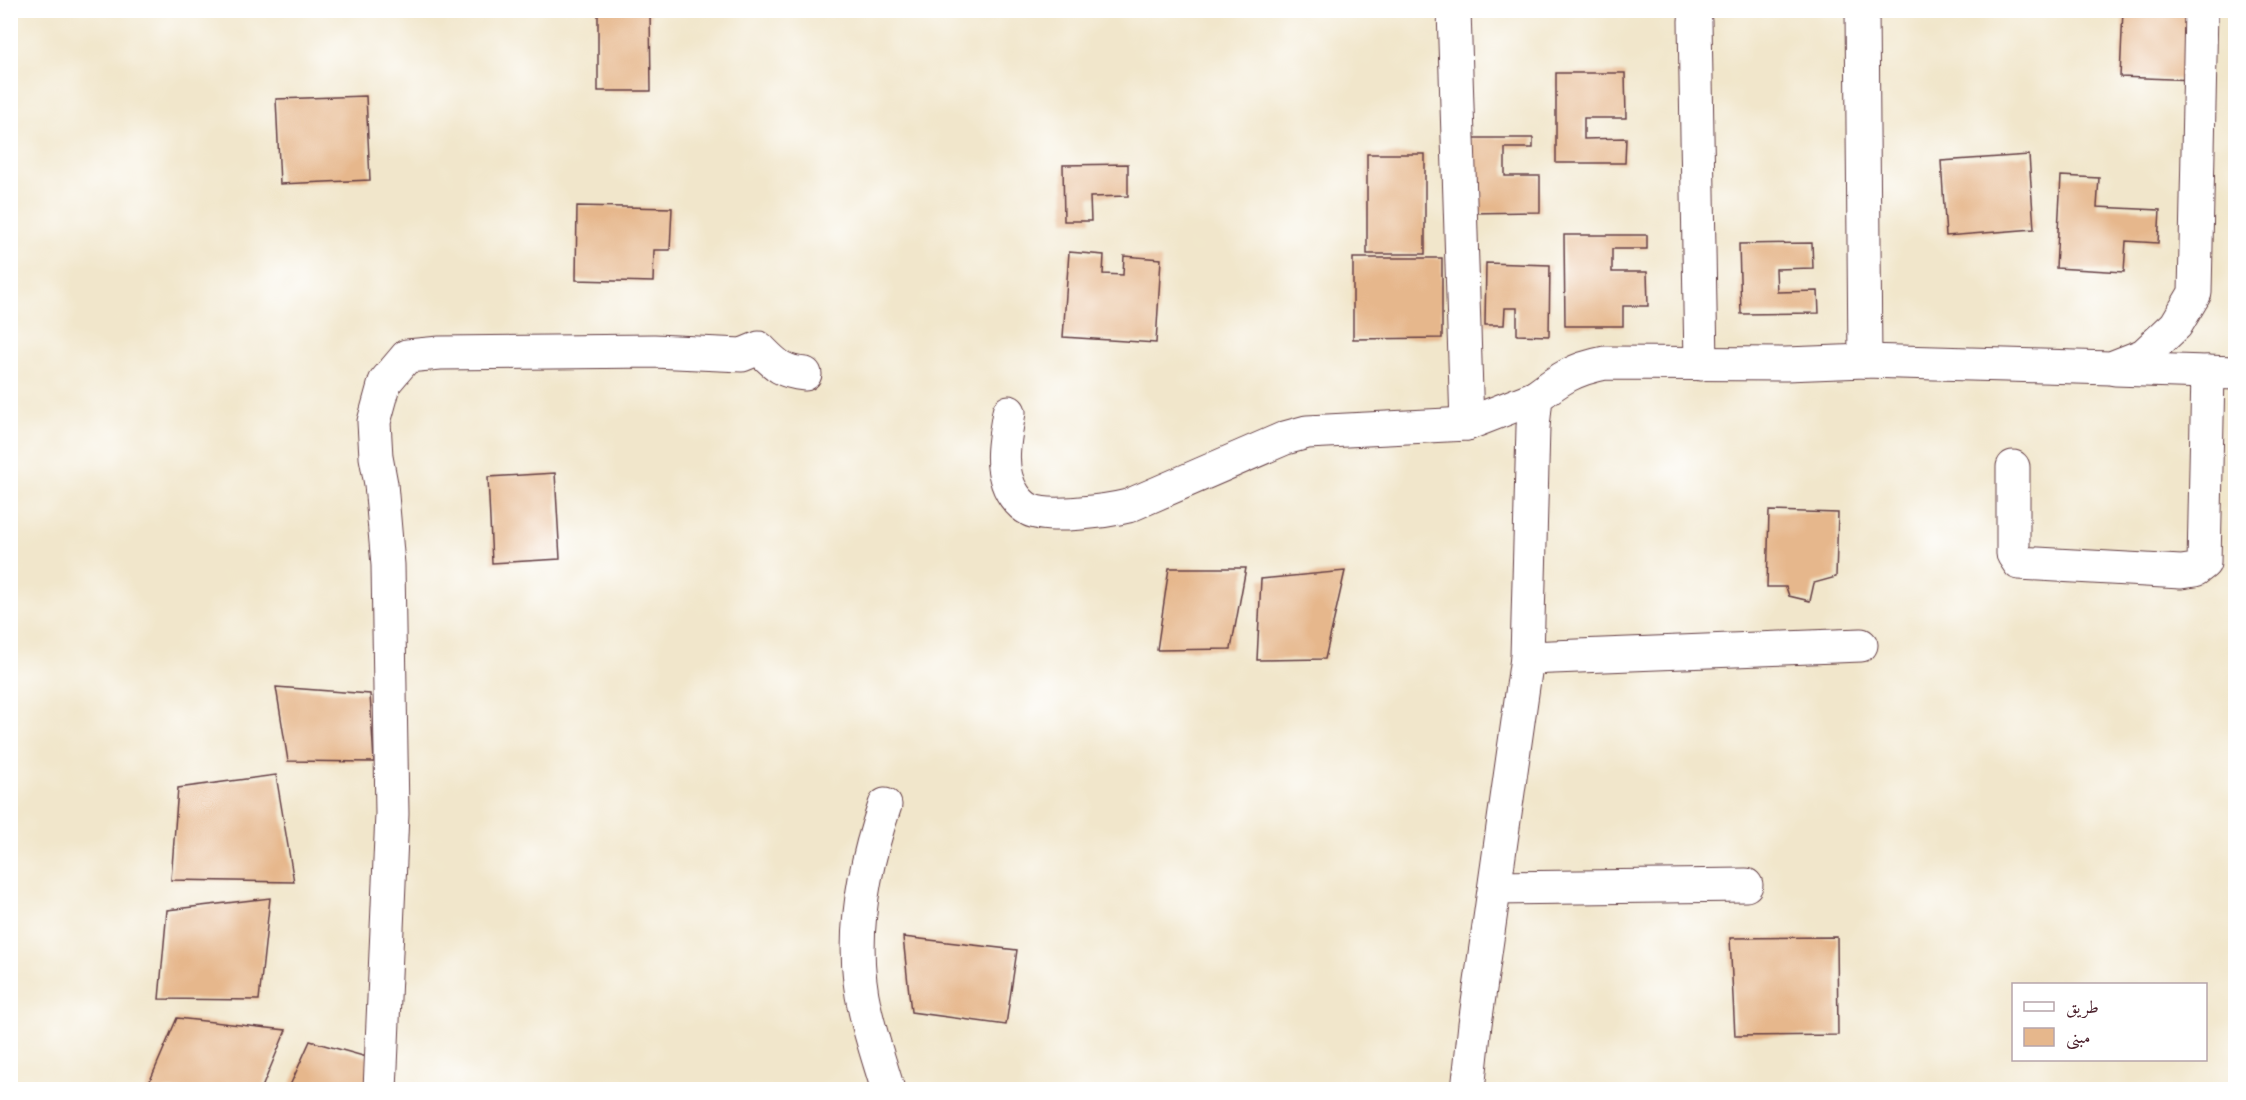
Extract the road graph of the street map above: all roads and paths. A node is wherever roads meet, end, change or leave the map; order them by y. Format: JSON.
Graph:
{"nodes":[{"id":1,"x":1454,"y":10,"type":"edge"},
{"id":2,"x":1862,"y":10,"type":"edge"},
{"id":3,"x":2201,"y":10,"type":"edge"},
{"id":4,"x":1695,"y":21,"type":"dead end"},
{"id":5,"x":1865,"y":361,"type":"junction"},
{"id":6,"x":1701,"y":364,"type":"junction"},
{"id":7,"x":2111,"y":368,"type":"junction"},
{"id":8,"x":2222,"y":372,"type":"edge"},
{"id":9,"x":805,"y":374,"type":"dead end"},
{"id":10,"x":1536,"y":397,"type":"junction"},
{"id":11,"x":1009,"y":412,"type":"dead end"},
{"id":12,"x":1467,"y":424,"type":"junction"},
{"id":13,"x":2013,"y":467,"type":"dead end"},
{"id":14,"x":1861,"y":645,"type":"dead end"},
{"id":15,"x":1527,"y":658,"type":"junction"},
{"id":16,"x":885,"y":805,"type":"dead end"},
{"id":17,"x":1746,"y":885,"type":"dead end"},
{"id":18,"x":1494,"y":888,"type":"junction"},
{"id":19,"x":380,"y":1089,"type":"edge"},
{"id":20,"x":888,"y":1089,"type":"edge"},
{"id":21,"x":1468,"y":1089,"type":"edge"}],
"edges":[{"from":1,"to":12,"type":"street"},
{"from":2,"to":5,"type":"street"},
{"from":3,"to":7,"type":"street"},
{"from":4,"to":6,"type":"street"},
{"from":5,"to":6,"type":"street"},
{"from":5,"to":7,"type":"street"},
{"from":6,"to":10,"type":"street"},
{"from":7,"to":8,"type":"street"},
{"from":8,"to":13,"type":"street"},
{"from":9,"to":19,"type":"street"},
{"from":10,"to":12,"type":"street"},
{"from":10,"to":15,"type":"street"},
{"from":11,"to":12,"type":"street"},
{"from":14,"to":15,"type":"street"},
{"from":15,"to":18,"type":"street"},
{"from":16,"to":20,"type":"street"},
{"from":17,"to":18,"type":"street"},
{"from":18,"to":21,"type":"street"}]}
